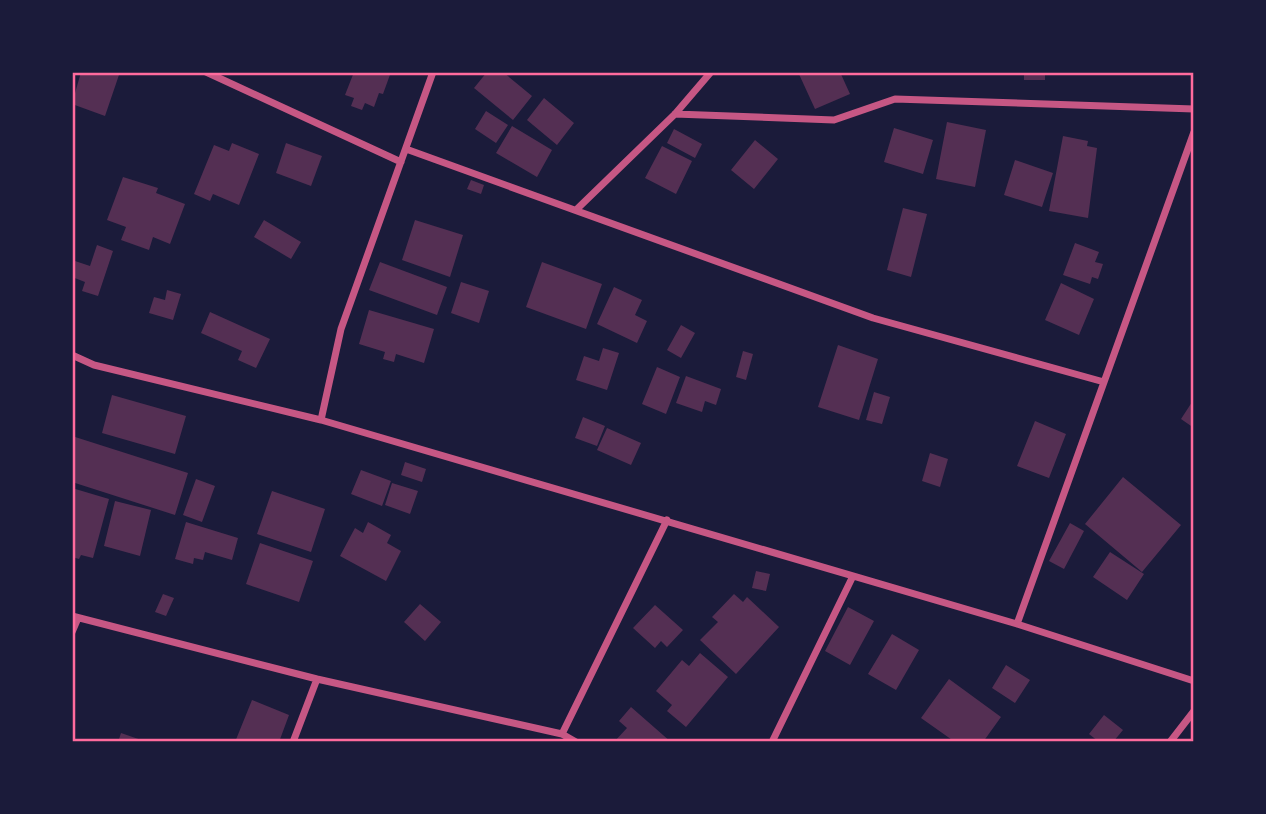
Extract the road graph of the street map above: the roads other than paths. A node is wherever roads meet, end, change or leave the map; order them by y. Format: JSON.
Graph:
{"nodes":[{"id":1,"x":206,"y":72,"type":"edge"},
{"id":2,"x":433,"y":72,"type":"edge"},
{"id":3,"x":711,"y":72,"type":"edge"},
{"id":4,"x":1194,"y":109,"type":"edge"},
{"id":5,"x":675,"y":114,"type":"junction"},
{"id":6,"x":1194,"y":131,"type":"edge"},
{"id":7,"x":406,"y":149,"type":"junction"},
{"id":8,"x":401,"y":162,"type":"junction"},
{"id":9,"x":576,"y":211,"type":"junction"},
{"id":10,"x":72,"y":355,"type":"edge"},
{"id":11,"x":1104,"y":382,"type":"junction"},
{"id":12,"x":321,"y":420,"type":"junction"},
{"id":13,"x":667,"y":520,"type":"junction"},
{"id":14,"x":853,"y":576,"type":"junction"},
{"id":15,"x":75,"y":617,"type":"edge"},
{"id":16,"x":1017,"y":624,"type":"junction"},
{"id":17,"x":72,"y":632,"type":"edge"},
{"id":18,"x":317,"y":679,"type":"junction"},
{"id":19,"x":1194,"y":681,"type":"edge"},
{"id":20,"x":1194,"y":712,"type":"edge"},
{"id":21,"x":562,"y":734,"type":"junction"},
{"id":22,"x":293,"y":742,"type":"edge"},
{"id":23,"x":576,"y":742,"type":"edge"},
{"id":24,"x":772,"y":742,"type":"edge"},
{"id":25,"x":1170,"y":742,"type":"edge"}],
"edges":[{"from":1,"to":8,"type":"street"},
{"from":2,"to":7,"type":"street"},
{"from":3,"to":5,"type":"street"},
{"from":4,"to":5,"type":"street"},
{"from":5,"to":9,"type":"street"},
{"from":6,"to":11,"type":"street"},
{"from":7,"to":8,"type":"street"},
{"from":7,"to":9,"type":"street"},
{"from":8,"to":12,"type":"street"},
{"from":9,"to":11,"type":"street"},
{"from":10,"to":12,"type":"street"},
{"from":11,"to":16,"type":"street"},
{"from":12,"to":13,"type":"street"},
{"from":13,"to":14,"type":"street"},
{"from":13,"to":21,"type":"street"},
{"from":14,"to":16,"type":"street"},
{"from":14,"to":24,"type":"street"},
{"from":15,"to":17,"type":"street"},
{"from":15,"to":18,"type":"street"},
{"from":16,"to":19,"type":"street"},
{"from":18,"to":21,"type":"street"},
{"from":18,"to":22,"type":"street"},
{"from":20,"to":25,"type":"street"},
{"from":21,"to":23,"type":"street"}]}
